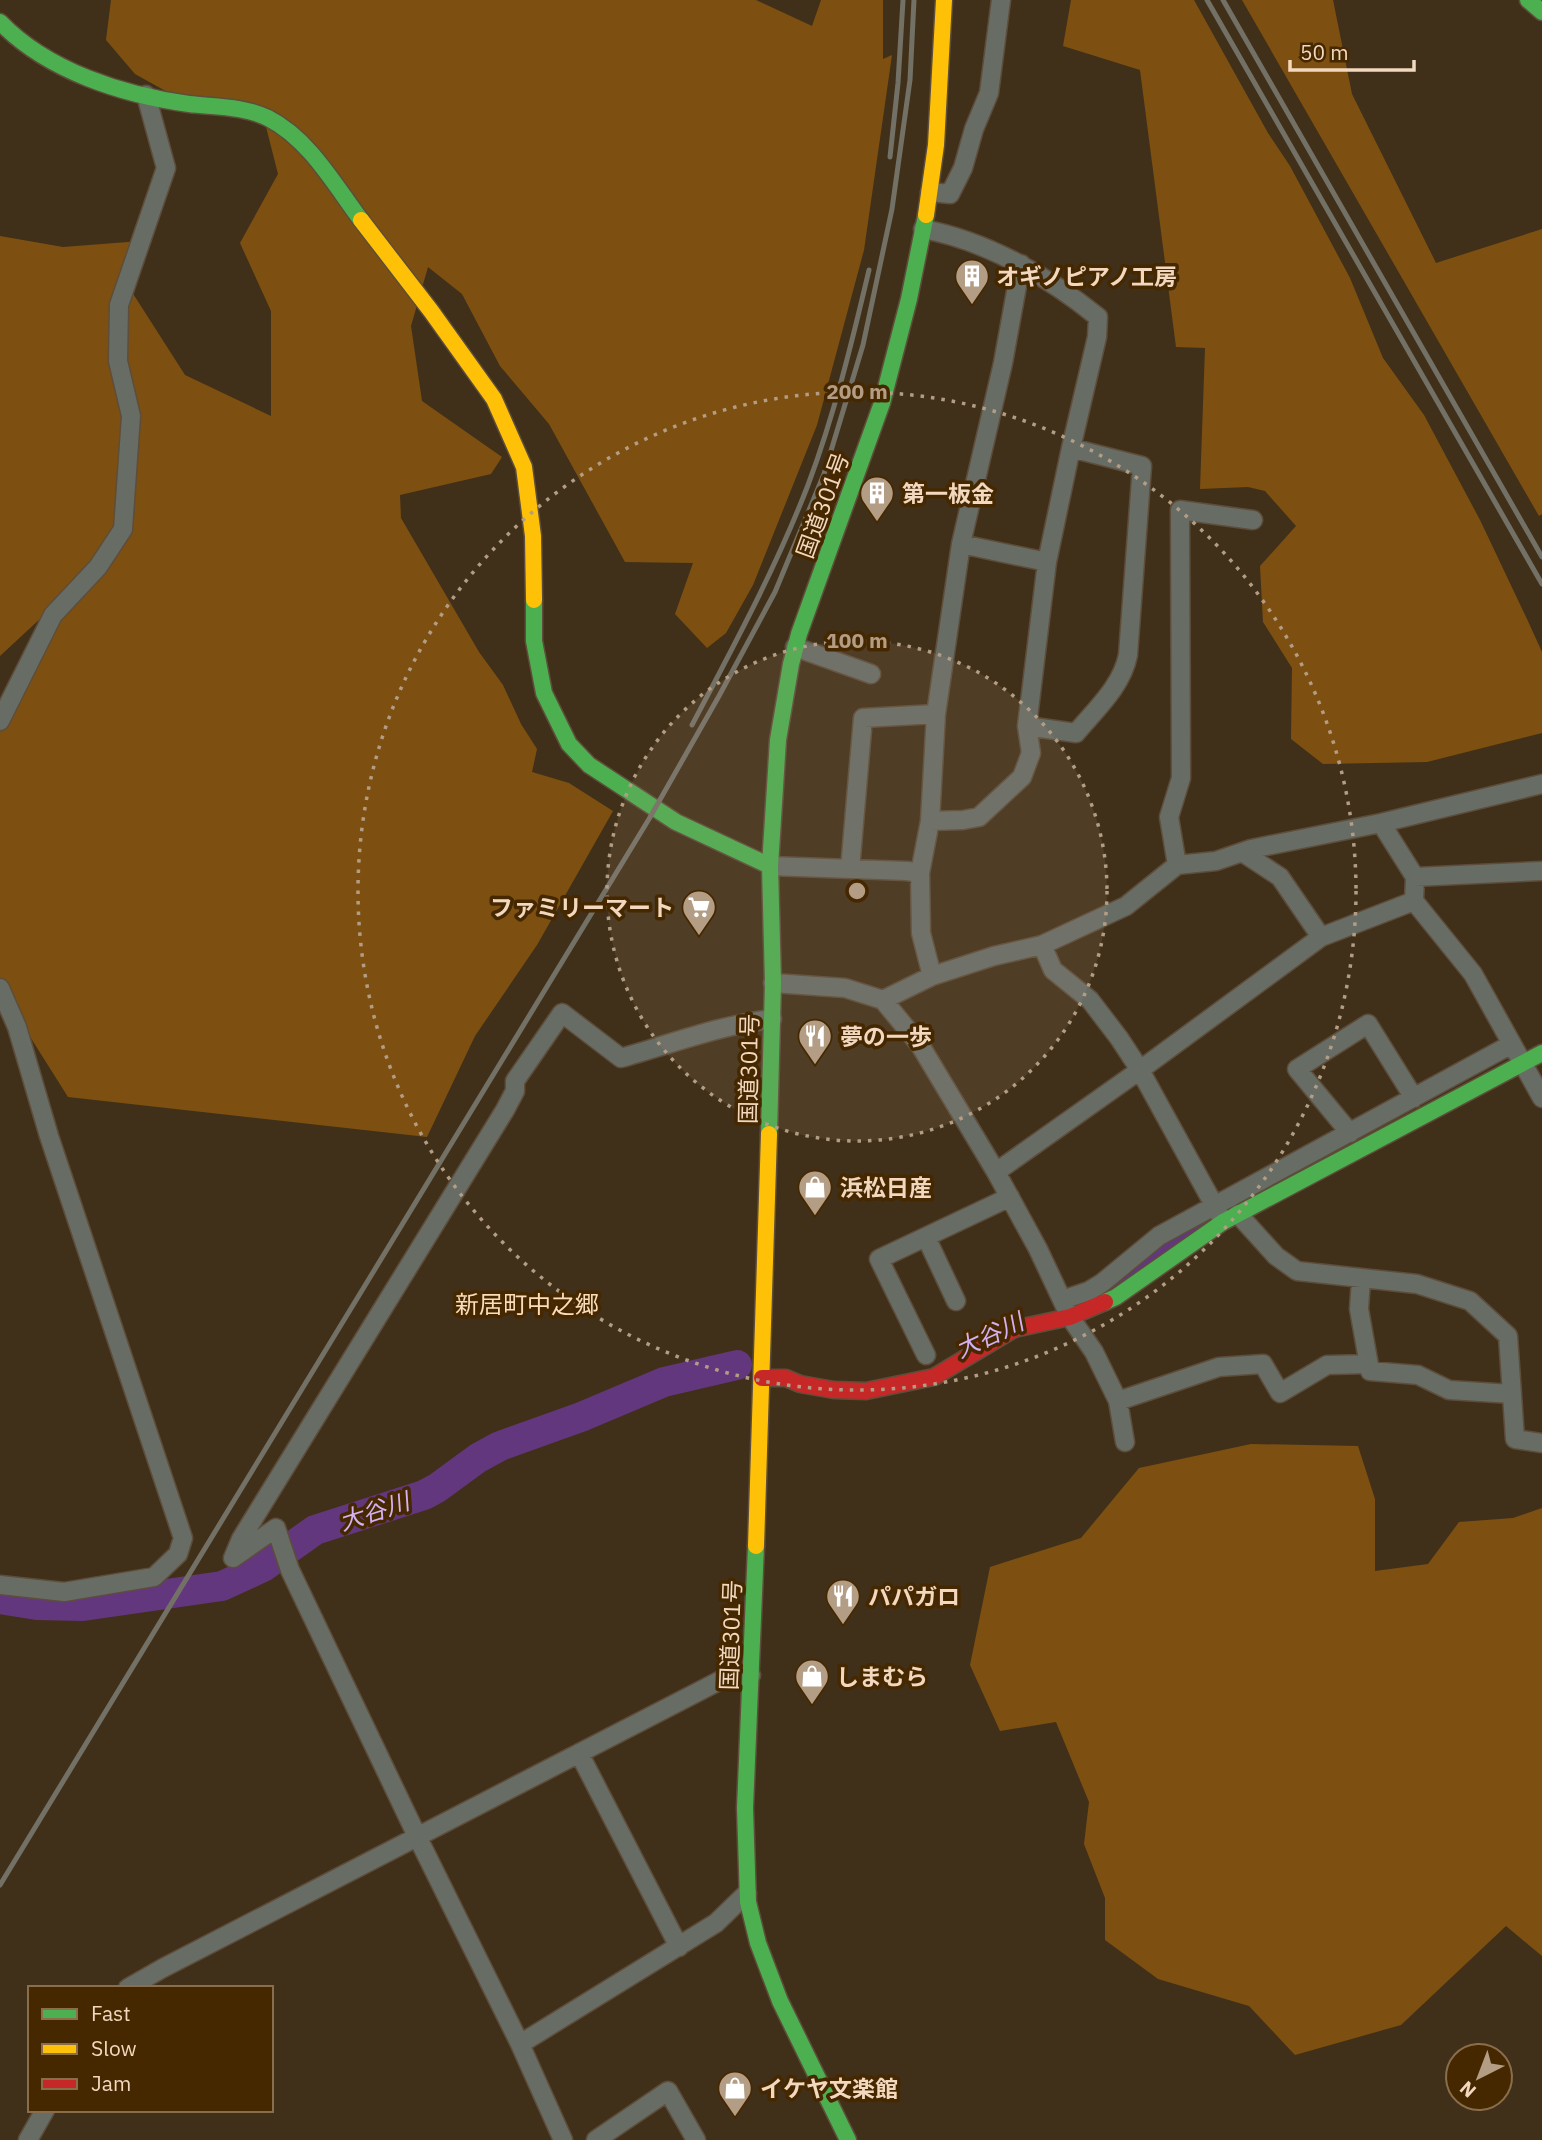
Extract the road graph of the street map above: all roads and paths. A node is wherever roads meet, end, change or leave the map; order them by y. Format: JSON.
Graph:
{"nodes":[{"id":1,"x":944,"y":0,"type":"edge"},
{"id":2,"x":1001,"y":0,"type":"edge"},
{"id":3,"x":1528,"y":0,"type":"edge"},
{"id":4,"x":1542,"y":12,"type":"edge"},
{"id":5,"x":0,"y":22,"type":"edge"},
{"id":6,"x":146,"y":95,"type":"junction"},
{"id":7,"x":930,"y":192,"type":"junction"},
{"id":8,"x":923,"y":229,"type":"junction"},
{"id":9,"x":1021,"y":264,"type":"junction"},
{"id":10,"x":1071,"y":448,"type":"junction"},
{"id":11,"x":1253,"y":520,"type":"dead end"},
{"id":12,"x":961,"y":544,"type":"junction"},
{"id":13,"x":1047,"y":562,"type":"junction"},
{"id":14,"x":795,"y":647,"type":"junction"},
{"id":15,"x":871,"y":674,"type":"dead end"},
{"id":16,"x":936,"y":714,"type":"junction"},
{"id":17,"x":0,"y":721,"type":"edge"},
{"id":18,"x":1027,"y":726,"type":"junction"},
{"id":19,"x":1542,"y":784,"type":"edge"},
{"id":20,"x":930,"y":821,"type":"junction"},
{"id":21,"x":1381,"y":823,"type":"junction"},
{"id":22,"x":1242,"y":852,"type":"junction"},
{"id":23,"x":1177,"y":865,"type":"junction"},
{"id":24,"x":771,"y":866,"type":"junction"},
{"id":25,"x":850,"y":869,"type":"junction"},
{"id":26,"x":1542,"y":871,"type":"edge"},
{"id":27,"x":920,"y":873,"type":"junction"},
{"id":28,"x":1415,"y":877,"type":"junction"},
{"id":29,"x":1414,"y":901,"type":"junction"},
{"id":30,"x":1321,"y":937,"type":"junction"},
{"id":31,"x":1042,"y":945,"type":"junction"},
{"id":32,"x":932,"y":976,"type":"junction"},
{"id":33,"x":773,"y":983,"type":"junction"},
{"id":34,"x":2,"y":993,"type":"edge"},
{"id":35,"x":883,"y":1000,"type":"junction"},
{"id":36,"x":772,"y":1019,"type":"junction"},
{"id":37,"x":1512,"y":1044,"type":"junction"},
{"id":38,"x":1542,"y":1053,"type":"edge"},
{"id":39,"x":1522,"y":1064,"type":"junction"},
{"id":40,"x":1140,"y":1070,"type":"junction"},
{"id":41,"x":1415,"y":1098,"type":"junction"},
{"id":42,"x":1542,"y":1098,"type":"edge"},
{"id":43,"x":1350,"y":1133,"type":"junction"},
{"id":44,"x":996,"y":1172,"type":"junction"},
{"id":45,"x":1010,"y":1197,"type":"junction"},
{"id":46,"x":1214,"y":1206,"type":"junction"},
{"id":47,"x":1231,"y":1218,"type":"junction"},
{"id":48,"x":926,"y":1237,"type":"junction"},
{"id":49,"x":1361,"y":1279,"type":"junction"},
{"id":50,"x":956,"y":1301,"type":"dead end"},
{"id":51,"x":1066,"y":1308,"type":"junction"},
{"id":52,"x":926,"y":1355,"type":"dead end"},
{"id":53,"x":1369,"y":1364,"type":"junction"},
{"id":54,"x":763,"y":1375,"type":"junction"},
{"id":55,"x":1512,"y":1394,"type":"junction"},
{"id":56,"x":1118,"y":1401,"type":"junction"},
{"id":57,"x":1125,"y":1442,"type":"dead end"},
{"id":58,"x":1542,"y":1443,"type":"edge"},
{"id":59,"x":0,"y":1585,"type":"edge"},
{"id":60,"x":751,"y":1675,"type":"junction"},
{"id":61,"x":579,"y":1753,"type":"junction"},
{"id":62,"x":417,"y":1836,"type":"junction"},
{"id":63,"x":747,"y":1893,"type":"junction"},
{"id":64,"x":679,"y":1947,"type":"junction"},
{"id":65,"x":132,"y":1986,"type":"edge"},
{"id":66,"x":520,"y":2044,"type":"junction"},
{"id":67,"x":44,"y":2112,"type":"edge"},
{"id":68,"x":28,"y":2140,"type":"edge"},
{"id":69,"x":563,"y":2140,"type":"edge"},
{"id":70,"x":596,"y":2140,"type":"edge"},
{"id":71,"x":696,"y":2140,"type":"edge"},
{"id":72,"x":848,"y":2140,"type":"edge"}],
"edges":[{"from":1,"to":7,"type":"main road","name":"国道301号"},
{"from":2,"to":7,"type":"street"},
{"from":3,"to":4,"type":"main road"},
{"from":5,"to":6,"type":"main road"},
{"from":6,"to":17,"type":"street"},
{"from":6,"to":24,"type":"main road"},
{"from":7,"to":8,"type":"main road","name":"国道301号"},
{"from":8,"to":9,"type":"street"},
{"from":8,"to":14,"type":"main road","name":"国道301号"},
{"from":9,"to":10,"type":"street"},
{"from":9,"to":12,"type":"street"},
{"from":10,"to":13,"type":"street"},
{"from":10,"to":18,"type":"street"},
{"from":11,"to":23,"type":"street"},
{"from":12,"to":13,"type":"street"},
{"from":12,"to":16,"type":"street"},
{"from":13,"to":18,"type":"street"},
{"from":14,"to":15,"type":"street"},
{"from":14,"to":24,"type":"main road","name":"国道301号"},
{"from":16,"to":20,"type":"street"},
{"from":16,"to":25,"type":"street"},
{"from":18,"to":20,"type":"street"},
{"from":19,"to":21,"type":"street"},
{"from":20,"to":27,"type":"street"},
{"from":21,"to":22,"type":"street"},
{"from":21,"to":28,"type":"street"},
{"from":22,"to":23,"type":"street"},
{"from":22,"to":30,"type":"street"},
{"from":23,"to":31,"type":"street"},
{"from":24,"to":25,"type":"street"},
{"from":24,"to":33,"type":"main road","name":"国道301号"},
{"from":25,"to":27,"type":"street"},
{"from":26,"to":28,"type":"street"},
{"from":27,"to":32,"type":"street"},
{"from":28,"to":29,"type":"street"},
{"from":29,"to":30,"type":"street"},
{"from":29,"to":37,"type":"street"},
{"from":30,"to":40,"type":"street"},
{"from":31,"to":32,"type":"street"},
{"from":31,"to":40,"type":"street"},
{"from":32,"to":35,"type":"street"},
{"from":33,"to":35,"type":"street"},
{"from":33,"to":36,"type":"main road","name":"国道301号"},
{"from":34,"to":59,"type":"street"},
{"from":35,"to":44,"type":"street"},
{"from":36,"to":54,"type":"main road","name":"国道301号"},
{"from":36,"to":62,"type":"street"},
{"from":37,"to":39,"type":"street"},
{"from":37,"to":41,"type":"street"},
{"from":38,"to":39,"type":"main road"},
{"from":39,"to":42,"type":"street"},
{"from":39,"to":47,"type":"main road"},
{"from":40,"to":44,"type":"street"},
{"from":40,"to":46,"type":"street"},
{"from":41,"to":43,"type":"street"},
{"from":41,"to":43,"type":"street"},
{"from":43,"to":46,"type":"street"},
{"from":44,"to":45,"type":"street"},
{"from":45,"to":48,"type":"street"},
{"from":45,"to":51,"type":"street"},
{"from":46,"to":47,"type":"street"},
{"from":46,"to":51,"type":"street"},
{"from":47,"to":49,"type":"street"},
{"from":47,"to":51,"type":"main road"},
{"from":48,"to":50,"type":"street"},
{"from":48,"to":52,"type":"street"},
{"from":49,"to":53,"type":"street"},
{"from":49,"to":55,"type":"street"},
{"from":51,"to":54,"type":"main road"},
{"from":51,"to":56,"type":"street"},
{"from":53,"to":55,"type":"street"},
{"from":53,"to":56,"type":"street"},
{"from":54,"to":60,"type":"main road","name":"国道301号"},
{"from":55,"to":58,"type":"street"},
{"from":56,"to":57,"type":"street"},
{"from":60,"to":61,"type":"street"},
{"from":60,"to":63,"type":"main road","name":"国道301号"},
{"from":61,"to":62,"type":"street"},
{"from":61,"to":64,"type":"street"},
{"from":62,"to":65,"type":"street"},
{"from":62,"to":66,"type":"street"},
{"from":63,"to":64,"type":"street"},
{"from":63,"to":72,"type":"main road","name":"国道301号"},
{"from":64,"to":66,"type":"street"},
{"from":66,"to":69,"type":"street"},
{"from":67,"to":68,"type":"street"},
{"from":70,"to":71,"type":"street"}]}
